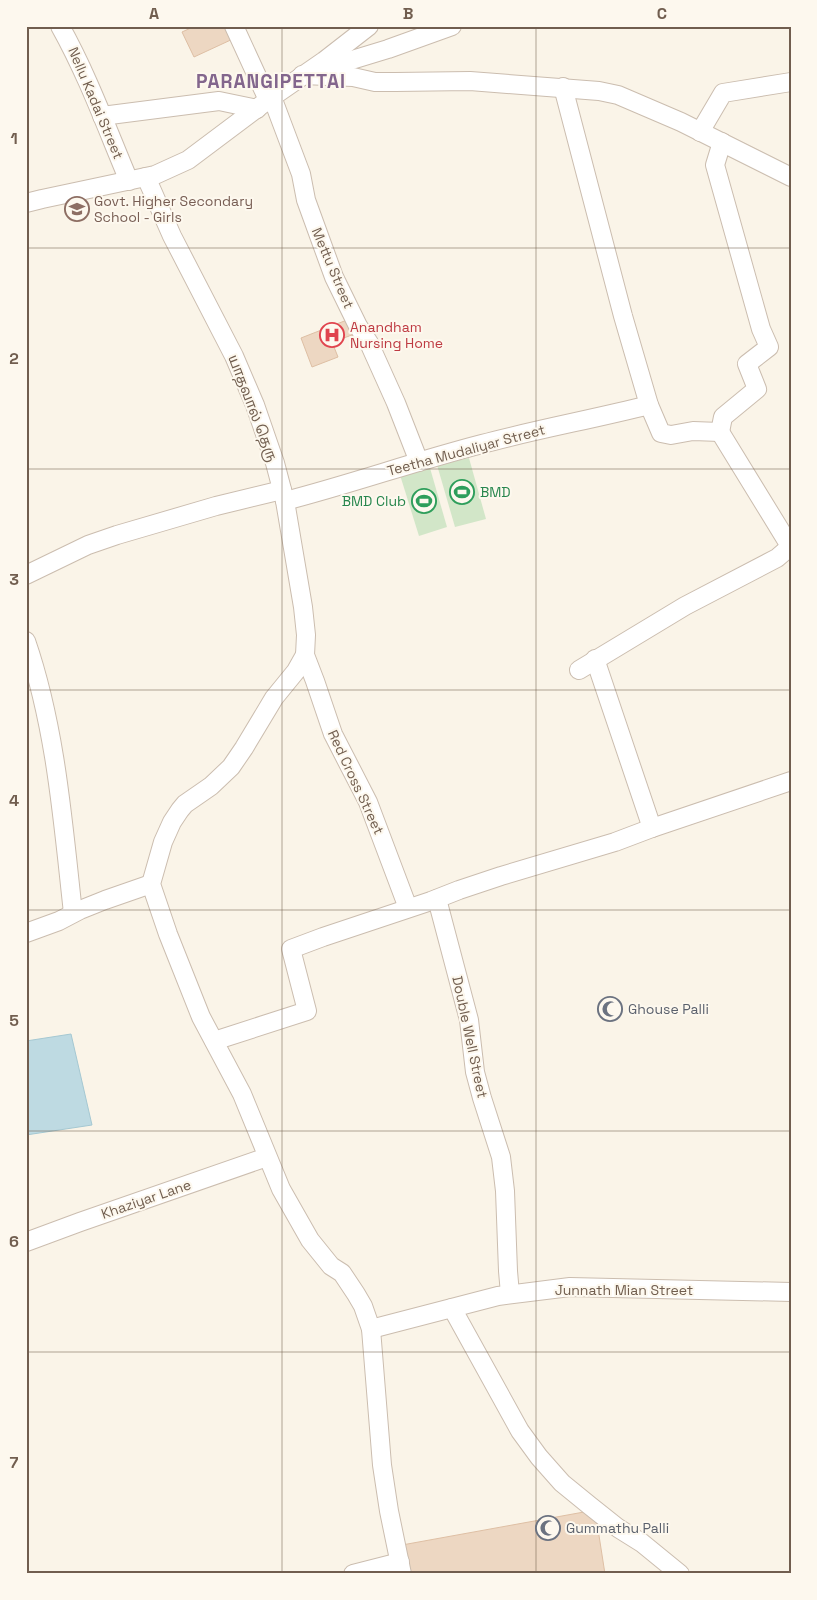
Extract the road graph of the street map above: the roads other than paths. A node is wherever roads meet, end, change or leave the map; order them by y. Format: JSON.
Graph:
{"nodes":[{"id":1,"x":60,"y":26,"type":"edge"},
{"id":2,"x":234,"y":26,"type":"edge"},
{"id":3,"x":369,"y":26,"type":"edge"},
{"id":4,"x":452,"y":26,"type":"edge"},
{"id":5,"x":302,"y":76,"type":"junction"},
{"id":6,"x":791,"y":82,"type":"edge"},
{"id":7,"x":563,"y":87,"type":"junction"},
{"id":8,"x":265,"y":102,"type":"junction"},
{"id":9,"x":102,"y":116,"type":"junction"},
{"id":10,"x":700,"y":132,"type":"junction"},
{"id":11,"x":722,"y":142,"type":"junction"},
{"id":12,"x":791,"y":177,"type":"edge"},
{"id":13,"x":137,"y":179,"type":"junction"},
{"id":14,"x":26,"y":203,"type":"edge"},
{"id":15,"x":649,"y":405,"type":"junction"},
{"id":16,"x":720,"y":432,"type":"junction"},
{"id":17,"x":419,"y":462,"type":"junction"},
{"id":18,"x":283,"y":496,"type":"junction"},
{"id":19,"x":791,"y":546,"type":"edge"},
{"id":20,"x":26,"y":575,"type":"edge"},
{"id":21,"x":26,"y":641,"type":"edge"},
{"id":22,"x":305,"y":655,"type":"junction"},
{"id":23,"x":595,"y":659,"type":"junction"},
{"id":24,"x":579,"y":670,"type":"dead end"},
{"id":25,"x":791,"y":781,"type":"edge"},
{"id":26,"x":652,"y":828,"type":"junction"},
{"id":27,"x":151,"y":884,"type":"junction"},
{"id":28,"x":436,"y":899,"type":"junction"},
{"id":29,"x":408,"y":908,"type":"junction"},
{"id":30,"x":73,"y":913,"type":"junction"},
{"id":31,"x":26,"y":933,"type":"edge"},
{"id":32,"x":214,"y":1040,"type":"junction"},
{"id":33,"x":267,"y":1157,"type":"junction"},
{"id":34,"x":26,"y":1242,"type":"edge"},
{"id":35,"x":791,"y":1292,"type":"edge"},
{"id":36,"x":510,"y":1294,"type":"junction"},
{"id":37,"x":452,"y":1308,"type":"junction"},
{"id":38,"x":372,"y":1329,"type":"junction"},
{"id":39,"x":401,"y":1567,"type":"edge"},
{"id":40,"x":353,"y":1574,"type":"edge"},
{"id":41,"x":680,"y":1574,"type":"edge"}],
"edges":[{"from":1,"to":9,"type":"street","name":"Nellu Kadai Street"},
{"from":2,"to":8,"type":"street","name":"Mettu Street"},
{"from":3,"to":5,"type":"street"},
{"from":4,"to":5,"type":"street"},
{"from":5,"to":7,"type":"street"},
{"from":5,"to":8,"type":"street"},
{"from":6,"to":10,"type":"street"},
{"from":7,"to":10,"type":"street"},
{"from":7,"to":15,"type":"street"},
{"from":8,"to":9,"type":"street"},
{"from":8,"to":13,"type":"street"},
{"from":8,"to":17,"type":"street","name":"Mettu Street"},
{"from":9,"to":13,"type":"street","name":"Nellu Kadai Street"},
{"from":10,"to":11,"type":"street"},
{"from":11,"to":12,"type":"street"},
{"from":11,"to":16,"type":"street"},
{"from":13,"to":14,"type":"street"},
{"from":13,"to":18,"type":"street","name":"யாதவால் தெரு"},
{"from":15,"to":16,"type":"street"},
{"from":15,"to":17,"type":"street","name":"Teetha Mudaliyar Street"},
{"from":16,"to":19,"type":"street"},
{"from":17,"to":18,"type":"street","name":"Teetha Mudaliyar Street"},
{"from":18,"to":20,"type":"street","name":"Teetha Mudaliyar Street"},
{"from":18,"to":22,"type":"street","name":"யாதவால் தெரு"},
{"from":19,"to":23,"type":"street"},
{"from":21,"to":30,"type":"street"},
{"from":22,"to":27,"type":"street"},
{"from":22,"to":29,"type":"street","name":"Red Cross Street"},
{"from":23,"to":24,"type":"street"},
{"from":23,"to":26,"type":"street"},
{"from":25,"to":26,"type":"street"},
{"from":26,"to":28,"type":"street"},
{"from":27,"to":30,"type":"street"},
{"from":27,"to":32,"type":"street"},
{"from":28,"to":29,"type":"street"},
{"from":28,"to":36,"type":"street","name":"Double Well Street"},
{"from":29,"to":32,"type":"street"},
{"from":30,"to":31,"type":"street"},
{"from":32,"to":33,"type":"street"},
{"from":33,"to":34,"type":"street","name":"Khaziyar Lane"},
{"from":33,"to":38,"type":"street"},
{"from":35,"to":36,"type":"street","name":"Junnath Mian Street"},
{"from":36,"to":37,"type":"street","name":"Junnath Mian Street"},
{"from":37,"to":38,"type":"street","name":"Junnath Mian Street"},
{"from":37,"to":41,"type":"street"},
{"from":38,"to":39,"type":"street"},
{"from":39,"to":40,"type":"street"}]}
